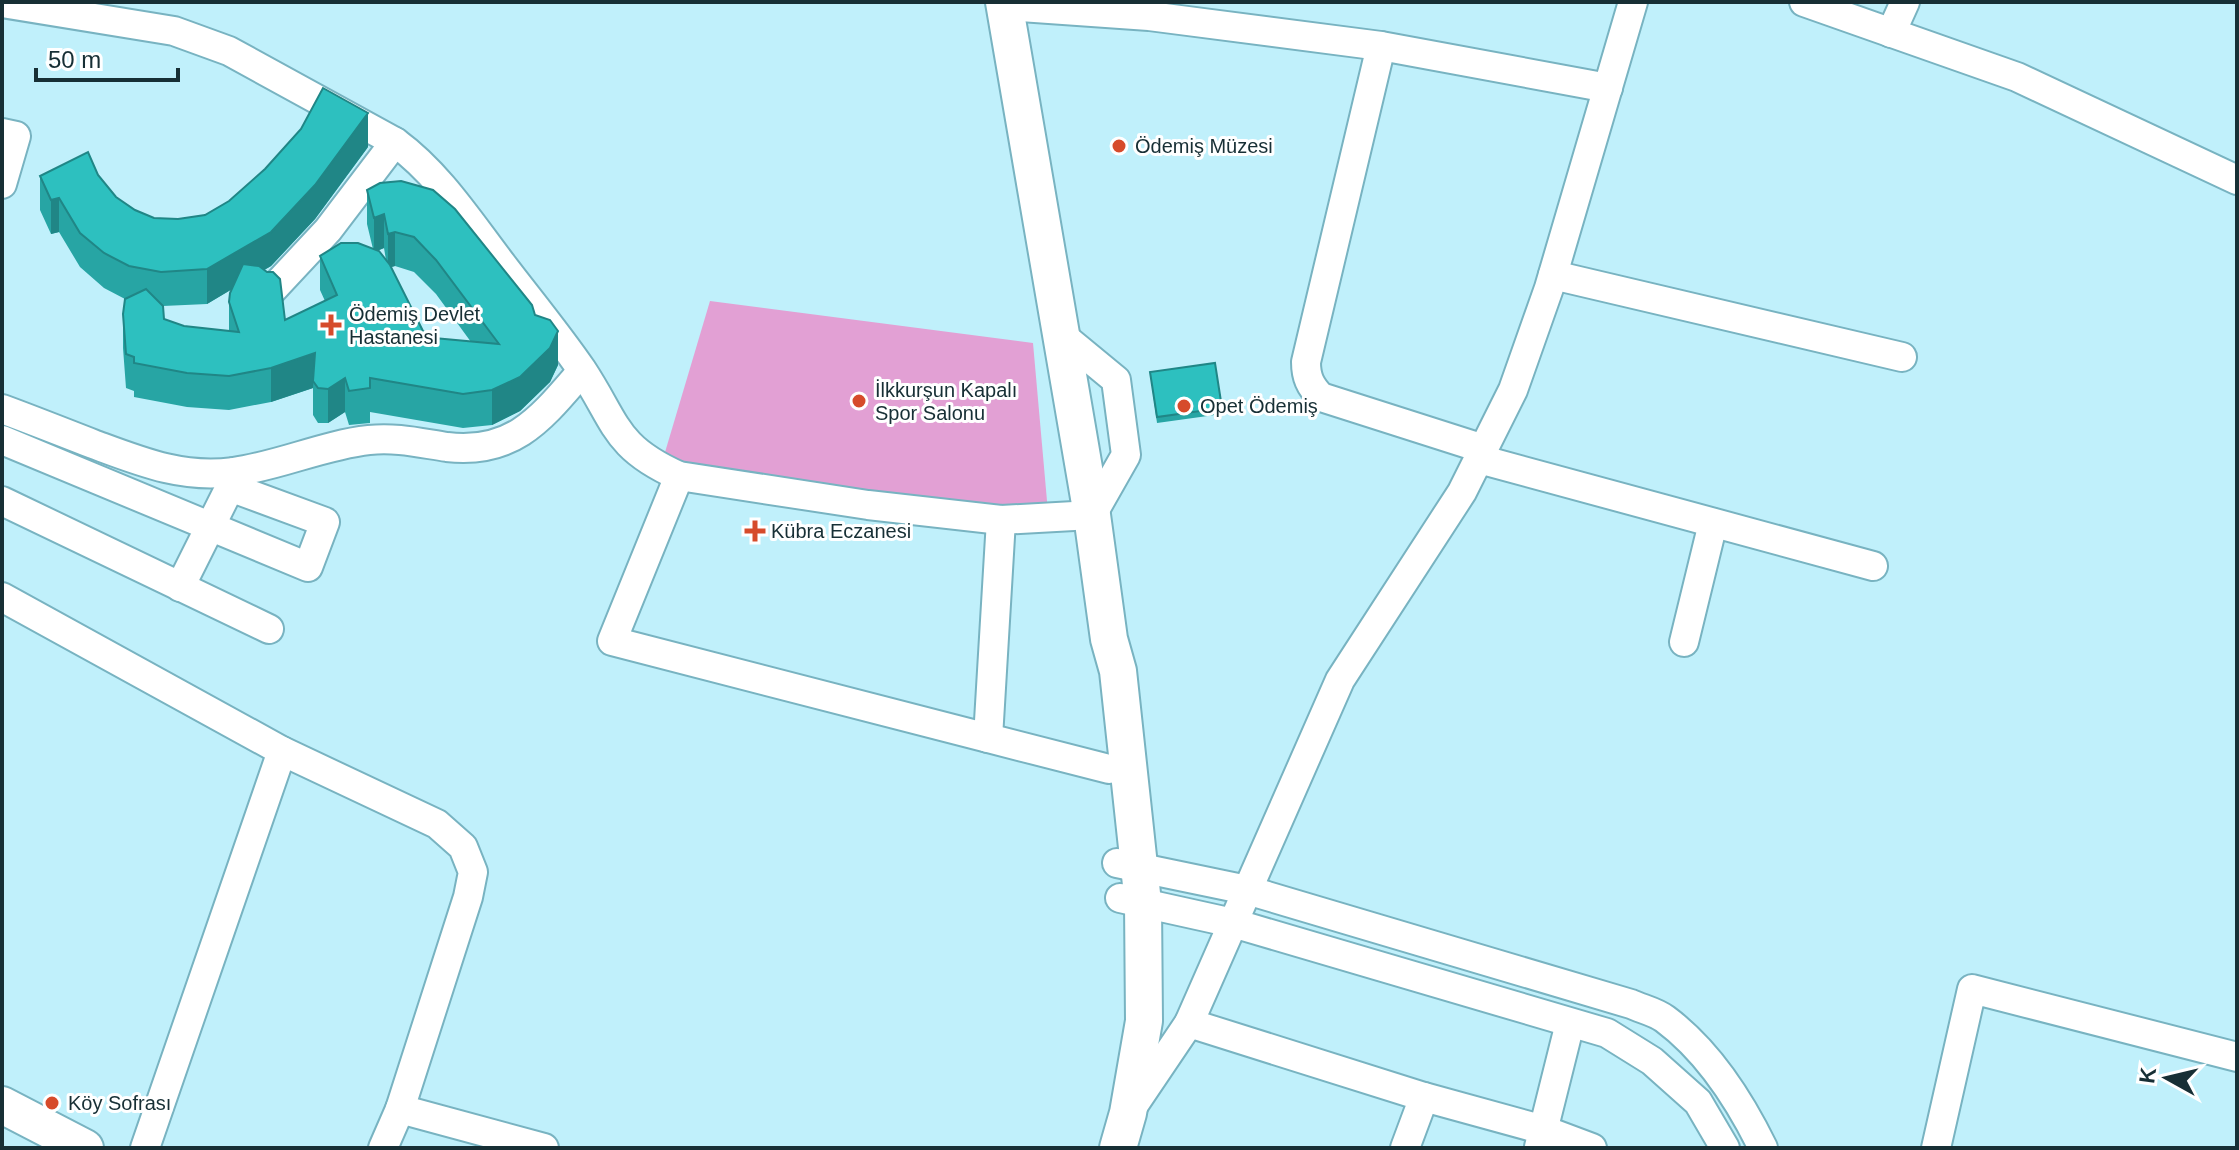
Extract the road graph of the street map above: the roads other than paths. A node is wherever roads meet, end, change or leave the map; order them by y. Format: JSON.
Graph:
{"nodes":[{"id":1,"x":1633,"y":2,"type":"edge"},
{"id":2,"x":1804,"y":2,"type":"edge"},
{"id":3,"x":1905,"y":2,"type":"edge"},
{"id":4,"x":2,"y":3,"type":"edge"},
{"id":5,"x":1004,"y":4,"type":"edge"},
{"id":6,"x":1891,"y":33,"type":"junction"},
{"id":7,"x":1381,"y":46,"type":"junction"},
{"id":8,"x":1608,"y":88,"type":"junction"},
{"id":9,"x":2,"y":133,"type":"edge"},
{"id":10,"x":395,"y":142,"type":"junction"},
{"id":11,"x":2237,"y":180,"type":"edge"},
{"id":12,"x":2,"y":184,"type":"edge"},
{"id":13,"x":1553,"y":275,"type":"junction"},
{"id":14,"x":272,"y":290,"type":"edge"},
{"id":15,"x":1059,"y":333,"type":"junction"},
{"id":16,"x":1902,"y":357,"type":"dead end"},
{"id":17,"x":582,"y":371,"type":"junction"},
{"id":18,"x":2,"y":409,"type":"edge"},
{"id":19,"x":2,"y":440,"type":"edge"},
{"id":20,"x":1481,"y":454,"type":"junction"},
{"id":21,"x":679,"y":476,"type":"junction"},
{"id":22,"x":232,"y":480,"type":"junction"},
{"id":23,"x":2,"y":501,"type":"edge"},
{"id":24,"x":1092,"y":515,"type":"junction"},
{"id":25,"x":1001,"y":520,"type":"junction"},
{"id":26,"x":1713,"y":523,"type":"junction"},
{"id":27,"x":212,"y":525,"type":"junction"},
{"id":28,"x":1873,"y":566,"type":"dead end"},
{"id":29,"x":180,"y":587,"type":"junction"},
{"id":30,"x":2,"y":597,"type":"edge"},
{"id":31,"x":269,"y":629,"type":"dead end"},
{"id":32,"x":1109,"y":639,"type":"junction"},
{"id":33,"x":1684,"y":642,"type":"dead end"},
{"id":34,"x":988,"y":738,"type":"junction"},
{"id":35,"x":282,"y":751,"type":"junction"},
{"id":36,"x":1109,"y":769,"type":"junction"},
{"id":37,"x":1130,"y":883,"type":"junction"},
{"id":38,"x":1247,"y":890,"type":"junction"},
{"id":39,"x":1233,"y":923,"type":"junction"},
{"id":40,"x":1189,"y":1023,"type":"junction"},
{"id":41,"x":1570,"y":1023,"type":"junction"},
{"id":42,"x":2237,"y":1057,"type":"edge"},
{"id":43,"x":1424,"y":1097,"type":"junction"},
{"id":44,"x":2,"y":1105,"type":"edge"},
{"id":45,"x":400,"y":1109,"type":"junction"},
{"id":46,"x":1128,"y":1113,"type":"junction"},
{"id":47,"x":1542,"y":1139,"type":"edge"},
{"id":48,"x":85,"y":1148,"type":"edge"},
{"id":49,"x":145,"y":1148,"type":"edge"},
{"id":50,"x":383,"y":1148,"type":"edge"},
{"id":51,"x":544,"y":1148,"type":"edge"},
{"id":52,"x":1096,"y":1148,"type":"edge"},
{"id":53,"x":1118,"y":1148,"type":"edge"},
{"id":54,"x":1405,"y":1148,"type":"edge"},
{"id":55,"x":1592,"y":1148,"type":"edge"},
{"id":56,"x":1725,"y":1148,"type":"edge"},
{"id":57,"x":1763,"y":1148,"type":"edge"},
{"id":58,"x":1936,"y":1148,"type":"edge"}],
"edges":[{"from":1,"to":8,"type":"street"},
{"from":2,"to":6,"type":"street"},
{"from":3,"to":6,"type":"street"},
{"from":4,"to":10,"type":"street"},
{"from":5,"to":7,"type":"street"},
{"from":5,"to":15,"type":"main road"},
{"from":6,"to":11,"type":"street"},
{"from":7,"to":8,"type":"street"},
{"from":7,"to":20,"type":"street"},
{"from":8,"to":13,"type":"street"},
{"from":9,"to":12,"type":"street"},
{"from":10,"to":14,"type":"street"},
{"from":10,"to":17,"type":"street"},
{"from":13,"to":16,"type":"street"},
{"from":13,"to":20,"type":"street"},
{"from":15,"to":24,"type":"main road"},
{"from":15,"to":24,"type":"street"},
{"from":17,"to":21,"type":"street"},
{"from":17,"to":22,"type":"street"},
{"from":18,"to":22,"type":"street"},
{"from":19,"to":27,"type":"street"},
{"from":20,"to":26,"type":"street"},
{"from":20,"to":38,"type":"street"},
{"from":21,"to":25,"type":"street"},
{"from":21,"to":34,"type":"street"},
{"from":22,"to":27,"type":"street"},
{"from":22,"to":27,"type":"street"},
{"from":23,"to":29,"type":"street"},
{"from":24,"to":25,"type":"street"},
{"from":24,"to":32,"type":"main road"},
{"from":25,"to":34,"type":"street"},
{"from":26,"to":28,"type":"street"},
{"from":26,"to":33,"type":"street"},
{"from":27,"to":29,"type":"street"},
{"from":29,"to":31,"type":"street"},
{"from":30,"to":35,"type":"street"},
{"from":32,"to":36,"type":"main road"},
{"from":32,"to":37,"type":"main road"},
{"from":34,"to":36,"type":"street"},
{"from":35,"to":45,"type":"street"},
{"from":35,"to":49,"type":"street"},
{"from":36,"to":37,"type":"main road"},
{"from":37,"to":38,"type":"street"},
{"from":37,"to":39,"type":"street"},
{"from":37,"to":46,"type":"main road"},
{"from":37,"to":52,"type":"main road"},
{"from":38,"to":39,"type":"street"},
{"from":38,"to":57,"type":"street"},
{"from":39,"to":40,"type":"street"},
{"from":39,"to":41,"type":"street"},
{"from":40,"to":43,"type":"street"},
{"from":40,"to":46,"type":"street"},
{"from":41,"to":47,"type":"street"},
{"from":41,"to":56,"type":"street"},
{"from":42,"to":58,"type":"street"},
{"from":43,"to":47,"type":"street"},
{"from":43,"to":54,"type":"street"},
{"from":44,"to":48,"type":"main road"},
{"from":45,"to":50,"type":"street"},
{"from":45,"to":51,"type":"street"},
{"from":46,"to":53,"type":"main road"},
{"from":47,"to":55,"type":"street"}]}
